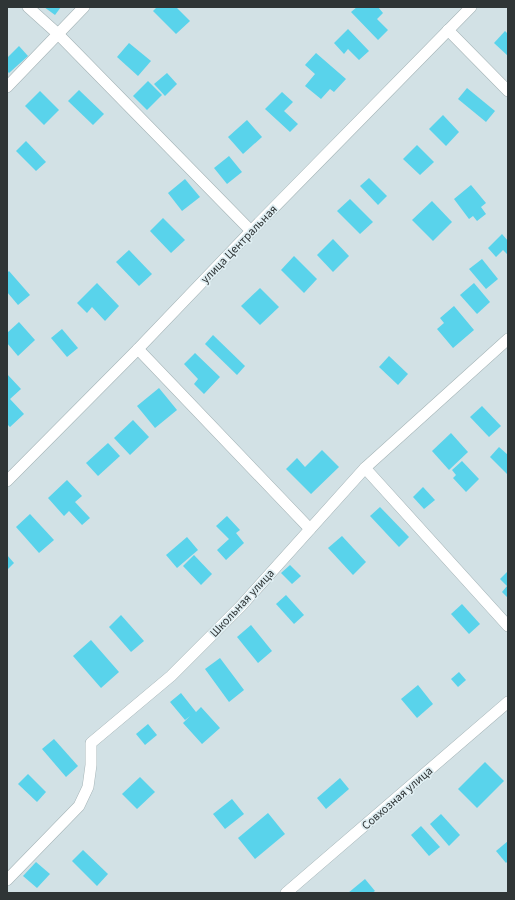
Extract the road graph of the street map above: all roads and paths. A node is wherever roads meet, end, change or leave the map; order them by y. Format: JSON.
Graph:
{"nodes":[{"id":1,"x":28,"y":7,"type":"edge"},
{"id":2,"x":84,"y":7,"type":"edge"},
{"id":3,"x":471,"y":7,"type":"edge"},
{"id":4,"x":448,"y":30,"type":"junction"},
{"id":5,"x":58,"y":34,"type":"junction"},
{"id":6,"x":7,"y":87,"type":"edge"},
{"id":7,"x":508,"y":91,"type":"edge"},
{"id":8,"x":251,"y":231,"type":"junction"},
{"id":9,"x":508,"y":339,"type":"edge"},
{"id":10,"x":138,"y":349,"type":"junction"},
{"id":11,"x":365,"y":468,"type":"junction"},
{"id":12,"x":7,"y":481,"type":"edge"},
{"id":13,"x":310,"y":529,"type":"junction"},
{"id":14,"x":508,"y":626,"type":"edge"},
{"id":15,"x":508,"y":702,"type":"edge"},
{"id":16,"x":7,"y":880,"type":"edge"},
{"id":17,"x":286,"y":893,"type":"edge"}],
"edges":[{"from":1,"to":5,"type":"street"},
{"from":2,"to":5,"type":"street"},
{"from":3,"to":4,"type":"street","name":"улица Центральная"},
{"from":4,"to":7,"type":"street"},
{"from":4,"to":8,"type":"street","name":"улица Центральная"},
{"from":5,"to":6,"type":"street"},
{"from":5,"to":8,"type":"street"},
{"from":8,"to":10,"type":"street","name":"улица Центральная"},
{"from":9,"to":11,"type":"street","name":"Школьная улица"},
{"from":10,"to":12,"type":"street","name":"улица Центральная"},
{"from":10,"to":13,"type":"street"},
{"from":11,"to":13,"type":"street","name":"Школьная улица"},
{"from":11,"to":14,"type":"street"},
{"from":13,"to":16,"type":"street","name":"Школьная улица"},
{"from":15,"to":17,"type":"street","name":"Совхозная улица"}]}
